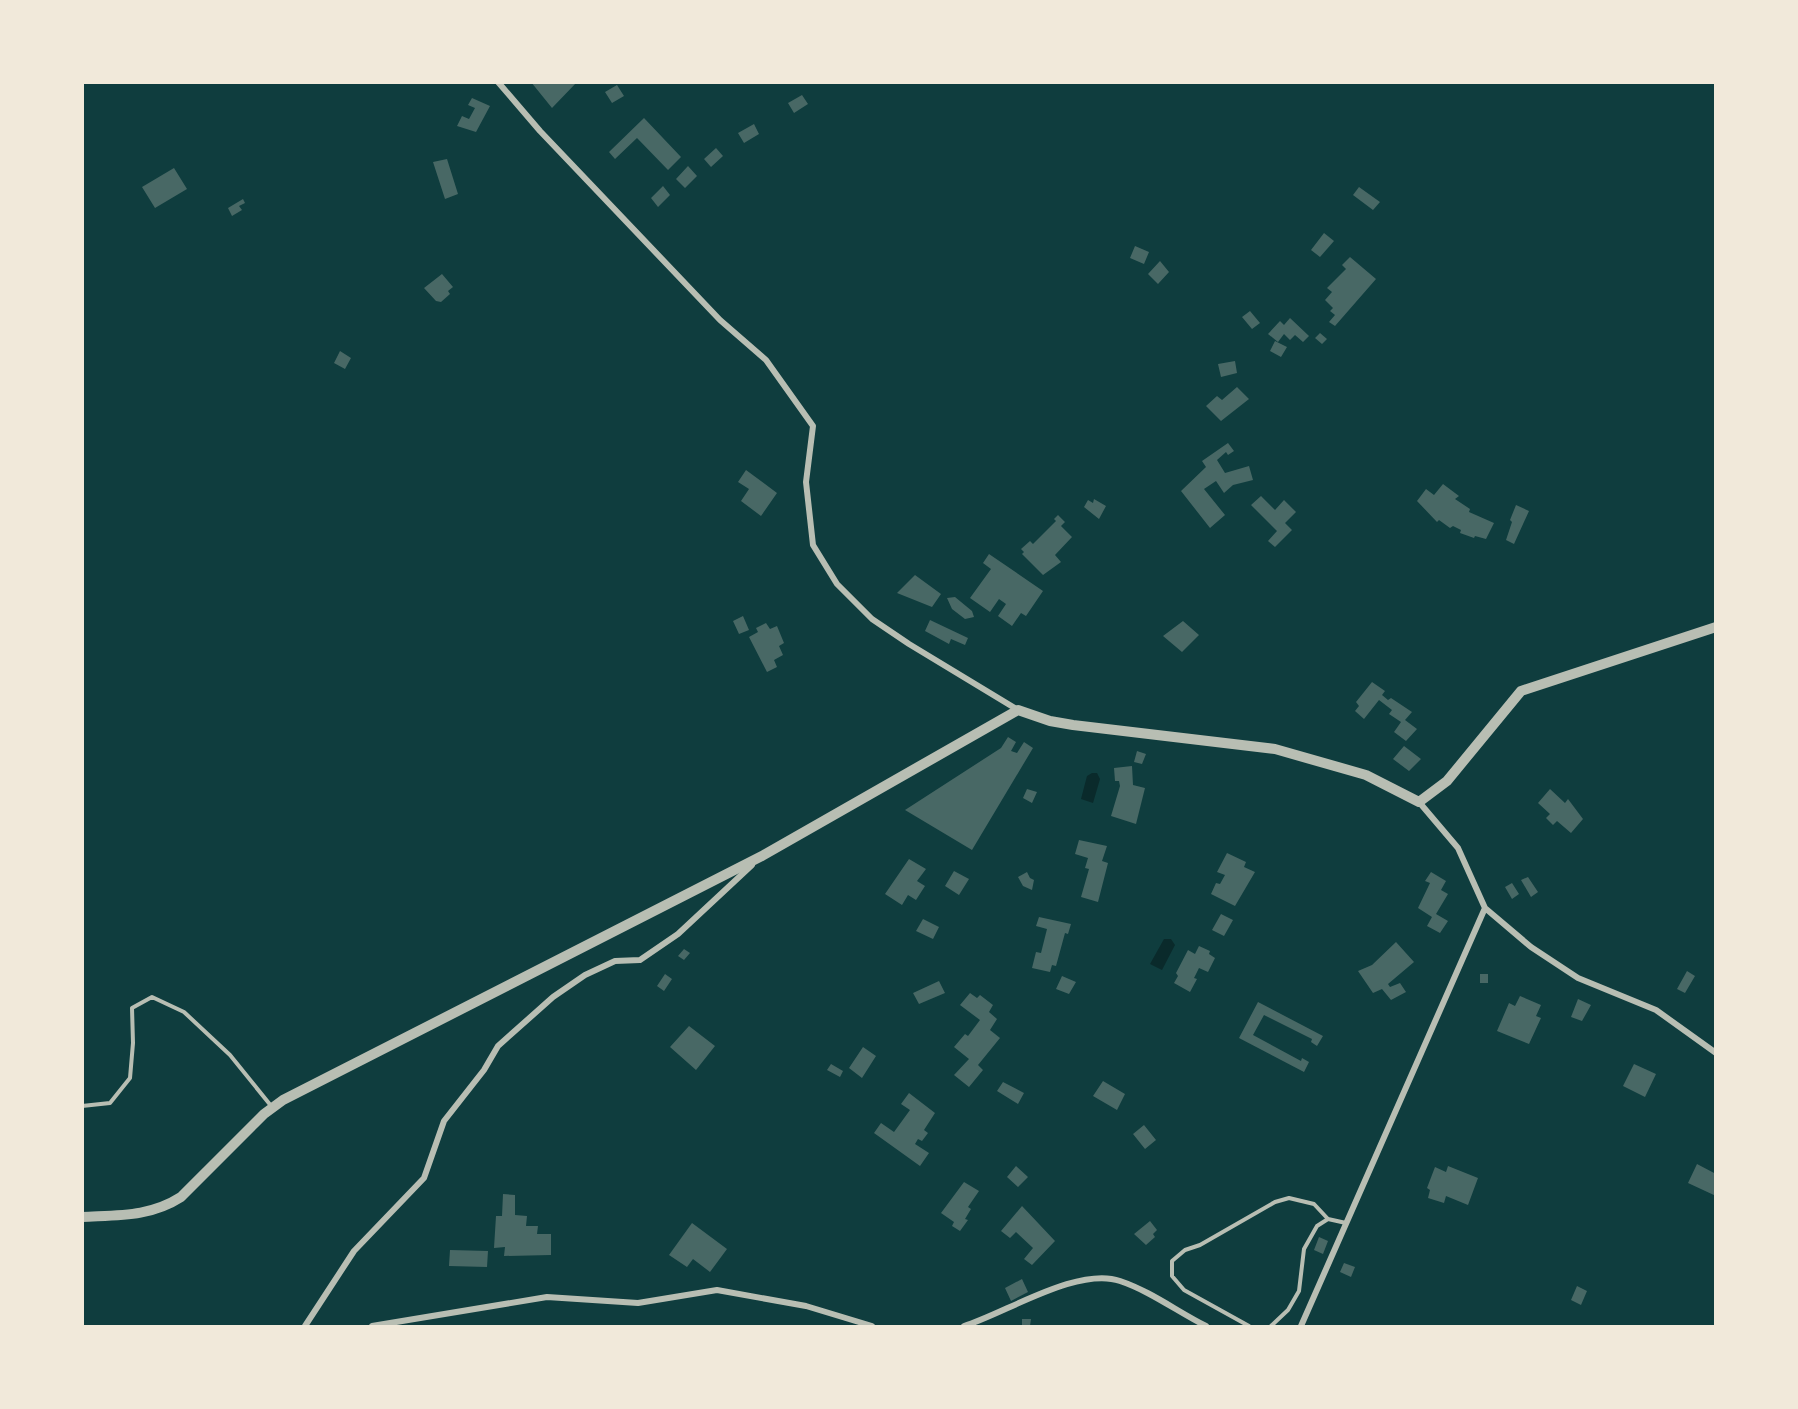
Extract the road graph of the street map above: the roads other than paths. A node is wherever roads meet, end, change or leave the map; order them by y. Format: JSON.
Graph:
{"nodes":[{"id":1,"x":498,"y":82,"type":"edge"},
{"id":2,"x":1716,"y":627,"type":"edge"},
{"id":3,"x":1018,"y":710,"type":"junction"},
{"id":4,"x":1419,"y":802,"type":"junction"},
{"id":5,"x":762,"y":856,"type":"junction"},
{"id":6,"x":1485,"y":908,"type":"junction"},
{"id":7,"x":1716,"y":1053,"type":"edge"},
{"id":8,"x":82,"y":1106,"type":"edge"},
{"id":9,"x":272,"y":1107,"type":"junction"},
{"id":10,"x":82,"y":1217,"type":"edge"},
{"id":11,"x":1328,"y":1219,"type":"junction"},
{"id":12,"x":1346,"y":1224,"type":"junction"},
{"id":13,"x":306,"y":1326,"type":"edge"},
{"id":14,"x":372,"y":1326,"type":"edge"},
{"id":15,"x":872,"y":1326,"type":"edge"},
{"id":16,"x":964,"y":1326,"type":"edge"},
{"id":17,"x":1206,"y":1326,"type":"edge"},
{"id":18,"x":1249,"y":1326,"type":"edge"},
{"id":19,"x":1271,"y":1326,"type":"edge"},
{"id":20,"x":1301,"y":1326,"type":"edge"}],
"edges":[{"from":1,"to":3,"type":"street"},
{"from":2,"to":4,"type":"street"},
{"from":3,"to":4,"type":"street"},
{"from":3,"to":5,"type":"street"},
{"from":4,"to":6,"type":"street"},
{"from":5,"to":9,"type":"street"},
{"from":5,"to":13,"type":"street"},
{"from":6,"to":7,"type":"street"},
{"from":6,"to":12,"type":"street"},
{"from":8,"to":9,"type":"lane"},
{"from":9,"to":10,"type":"street"},
{"from":11,"to":12,"type":"lane"},
{"from":11,"to":18,"type":"lane"},
{"from":11,"to":19,"type":"lane"},
{"from":12,"to":20,"type":"street"},
{"from":14,"to":15,"type":"street"},
{"from":16,"to":17,"type":"street"}]}
